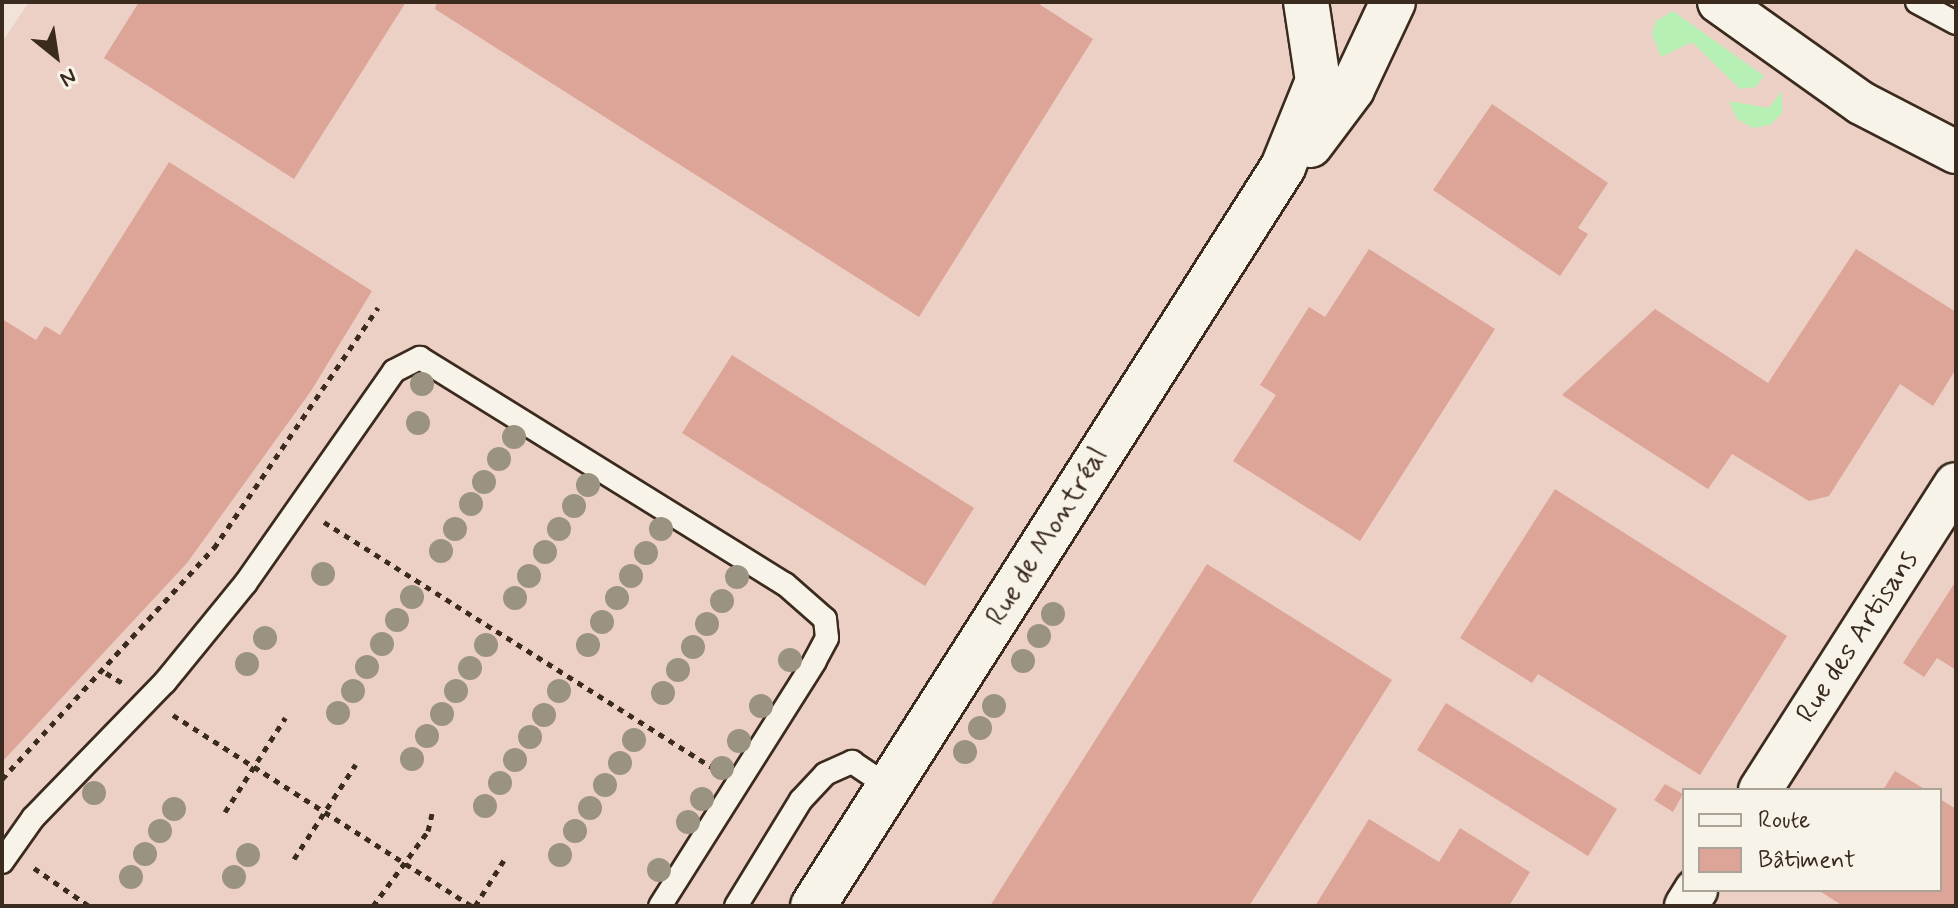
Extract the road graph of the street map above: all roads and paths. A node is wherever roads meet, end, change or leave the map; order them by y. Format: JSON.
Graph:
{"nodes":[{"id":1,"x":1306,"y":2,"type":"edge"},
{"id":2,"x":1393,"y":2,"type":"edge"},
{"id":3,"x":1719,"y":2,"type":"edge"},
{"id":4,"x":1917,"y":2,"type":"edge"},
{"id":5,"x":1956,"y":23,"type":"edge"},
{"id":6,"x":1956,"y":152,"type":"edge"},
{"id":7,"x":1283,"y":167,"type":"junction"},
{"id":8,"x":378,"y":308,"type":"dead end"},
{"id":9,"x":264,"y":484,"type":"junction"},
{"id":10,"x":1956,"y":484,"type":"edge"},
{"id":11,"x":300,"y":507,"type":"junction"},
{"id":12,"x":106,"y":673,"type":"junction"},
{"id":13,"x":149,"y":700,"type":"junction"},
{"id":14,"x":285,"y":718,"type":"dead end"},
{"id":15,"x":356,"y":764,"type":"dead end"},
{"id":16,"x":254,"y":767,"type":"junction"},
{"id":17,"x":716,"y":770,"type":"dead end"},
{"id":18,"x":2,"y":779,"type":"edge"},
{"id":19,"x":889,"y":787,"type":"junction"},
{"id":20,"x":1761,"y":788,"type":"edge"},
{"id":21,"x":225,"y":812,"type":"dead end"},
{"id":22,"x":325,"y":812,"type":"junction"},
{"id":23,"x":432,"y":813,"type":"dead end"},
{"id":24,"x":6,"y":856,"type":"edge"},
{"id":25,"x":294,"y":859,"type":"dead end"},
{"id":26,"x":504,"y":860,"type":"dead end"},
{"id":27,"x":406,"y":864,"type":"junction"},
{"id":28,"x":89,"y":906,"type":"edge"},
{"id":29,"x":373,"y":906,"type":"edge"},
{"id":30,"x":474,"y":906,"type":"edge"},
{"id":31,"x":660,"y":906,"type":"edge"},
{"id":32,"x":736,"y":906,"type":"edge"},
{"id":33,"x":813,"y":906,"type":"edge"}],
"edges":[{"from":1,"to":7,"type":"street","name":"Rue de Montréal"},
{"from":2,"to":7,"type":"street","name":"Rue de Montréal"},
{"from":3,"to":6,"type":"street"},
{"from":4,"to":5,"type":"lane"},
{"from":7,"to":19,"type":"street","name":"Rue de Montréal"},
{"from":8,"to":9,"type":"path"},
{"from":9,"to":11,"type":"path"},
{"from":9,"to":12,"type":"path"},
{"from":10,"to":20,"type":"street","name":"Rue des Artisans"},
{"from":11,"to":13,"type":"lane"},
{"from":11,"to":17,"type":"path"},
{"from":11,"to":31,"type":"lane"},
{"from":12,"to":13,"type":"path"},
{"from":12,"to":18,"type":"path"},
{"from":13,"to":16,"type":"path"},
{"from":13,"to":24,"type":"lane"},
{"from":14,"to":16,"type":"path"},
{"from":15,"to":22,"type":"path"},
{"from":16,"to":21,"type":"path"},
{"from":16,"to":22,"type":"path"},
{"from":19,"to":32,"type":"lane"},
{"from":19,"to":33,"type":"street","name":"Rue de Montréal"},
{"from":22,"to":25,"type":"path"},
{"from":22,"to":27,"type":"path"},
{"from":23,"to":27,"type":"path"},
{"from":24,"to":28,"type":"path"},
{"from":26,"to":30,"type":"path"},
{"from":27,"to":29,"type":"path"},
{"from":27,"to":30,"type":"path"}]}
